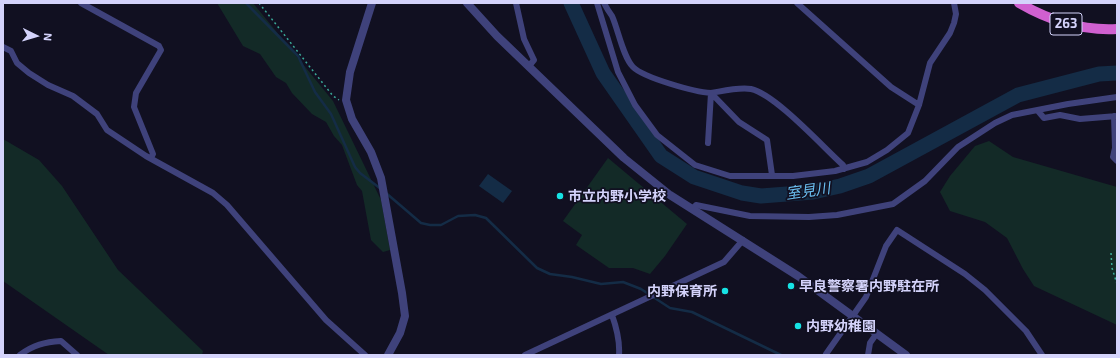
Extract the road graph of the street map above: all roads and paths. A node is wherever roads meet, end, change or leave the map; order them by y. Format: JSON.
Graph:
{"nodes":[{"id":1,"x":81,"y":3,"type":"edge"},
{"id":2,"x":258,"y":3,"type":"edge"},
{"id":3,"x":372,"y":3,"type":"edge"},
{"id":4,"x":467,"y":3,"type":"edge"},
{"id":5,"x":516,"y":3,"type":"edge"},
{"id":6,"x":597,"y":3,"type":"edge"},
{"id":7,"x":604,"y":3,"type":"edge"},
{"id":8,"x":797,"y":3,"type":"edge"},
{"id":9,"x":954,"y":3,"type":"edge"},
{"id":10,"x":1019,"y":3,"type":"edge"},
{"id":11,"x":1117,"y":29,"type":"edge"},
{"id":12,"x":3,"y":47,"type":"edge"},
{"id":13,"x":529,"y":66,"type":"junction"},
{"id":14,"x":711,"y":93,"type":"junction"},
{"id":15,"x":1117,"y":97,"type":"edge"},
{"id":16,"x":346,"y":100,"type":"junction"},
{"id":17,"x":919,"y":105,"type":"junction"},
{"id":18,"x":1038,"y":111,"type":"junction"},
{"id":19,"x":1116,"y":116,"type":"edge"},
{"id":20,"x":708,"y":143,"type":"dead end"},
{"id":21,"x":151,"y":158,"type":"junction"},
{"id":22,"x":1117,"y":161,"type":"edge"},
{"id":23,"x":844,"y":169,"type":"junction"},
{"id":24,"x":772,"y":175,"type":"junction"},
{"id":25,"x":692,"y":209,"type":"junction"},
{"id":26,"x":743,"y":240,"type":"junction"},
{"id":27,"x":1111,"y":253,"type":"dead end"},
{"id":28,"x":1117,"y":284,"type":"edge"},
{"id":29,"x":612,"y":315,"type":"junction"},
{"id":30,"x":854,"y":316,"type":"junction"},
{"id":31,"x":877,"y":333,"type":"junction"},
{"id":32,"x":826,"y":354,"type":"edge"},
{"id":33,"x":20,"y":355,"type":"edge"},
{"id":34,"x":77,"y":355,"type":"edge"},
{"id":35,"x":365,"y":355,"type":"edge"},
{"id":36,"x":388,"y":355,"type":"edge"},
{"id":37,"x":525,"y":355,"type":"edge"},
{"id":38,"x":618,"y":355,"type":"edge"},
{"id":39,"x":868,"y":355,"type":"edge"},
{"id":40,"x":906,"y":355,"type":"edge"},
{"id":41,"x":1042,"y":355,"type":"edge"}],
"edges":[{"from":1,"to":21,"type":"street"},
{"from":2,"to":16,"type":"path"},
{"from":3,"to":16,"type":"street"},
{"from":4,"to":13,"type":"street"},
{"from":5,"to":13,"type":"street"},
{"from":6,"to":24,"type":"street"},
{"from":7,"to":14,"type":"street"},
{"from":8,"to":17,"type":"street"},
{"from":9,"to":17,"type":"street"},
{"from":10,"to":11,"type":"highway","number":"263"},
{"from":12,"to":21,"type":"street"},
{"from":13,"to":25,"type":"street"},
{"from":14,"to":20,"type":"street"},
{"from":14,"to":23,"type":"street"},
{"from":14,"to":24,"type":"street"},
{"from":15,"to":18,"type":"street"},
{"from":16,"to":36,"type":"street"},
{"from":17,"to":23,"type":"street"},
{"from":18,"to":19,"type":"street"},
{"from":18,"to":25,"type":"street"},
{"from":19,"to":22,"type":"street"},
{"from":21,"to":35,"type":"street"},
{"from":23,"to":24,"type":"street"},
{"from":25,"to":26,"type":"street"},
{"from":26,"to":29,"type":"street"},
{"from":26,"to":30,"type":"street"},
{"from":27,"to":28,"type":"path"},
{"from":29,"to":37,"type":"street"},
{"from":29,"to":38,"type":"street"},
{"from":30,"to":31,"type":"street"},
{"from":30,"to":32,"type":"street"},
{"from":30,"to":41,"type":"street"},
{"from":31,"to":39,"type":"street"},
{"from":31,"to":40,"type":"street"},
{"from":33,"to":34,"type":"street"}]}
